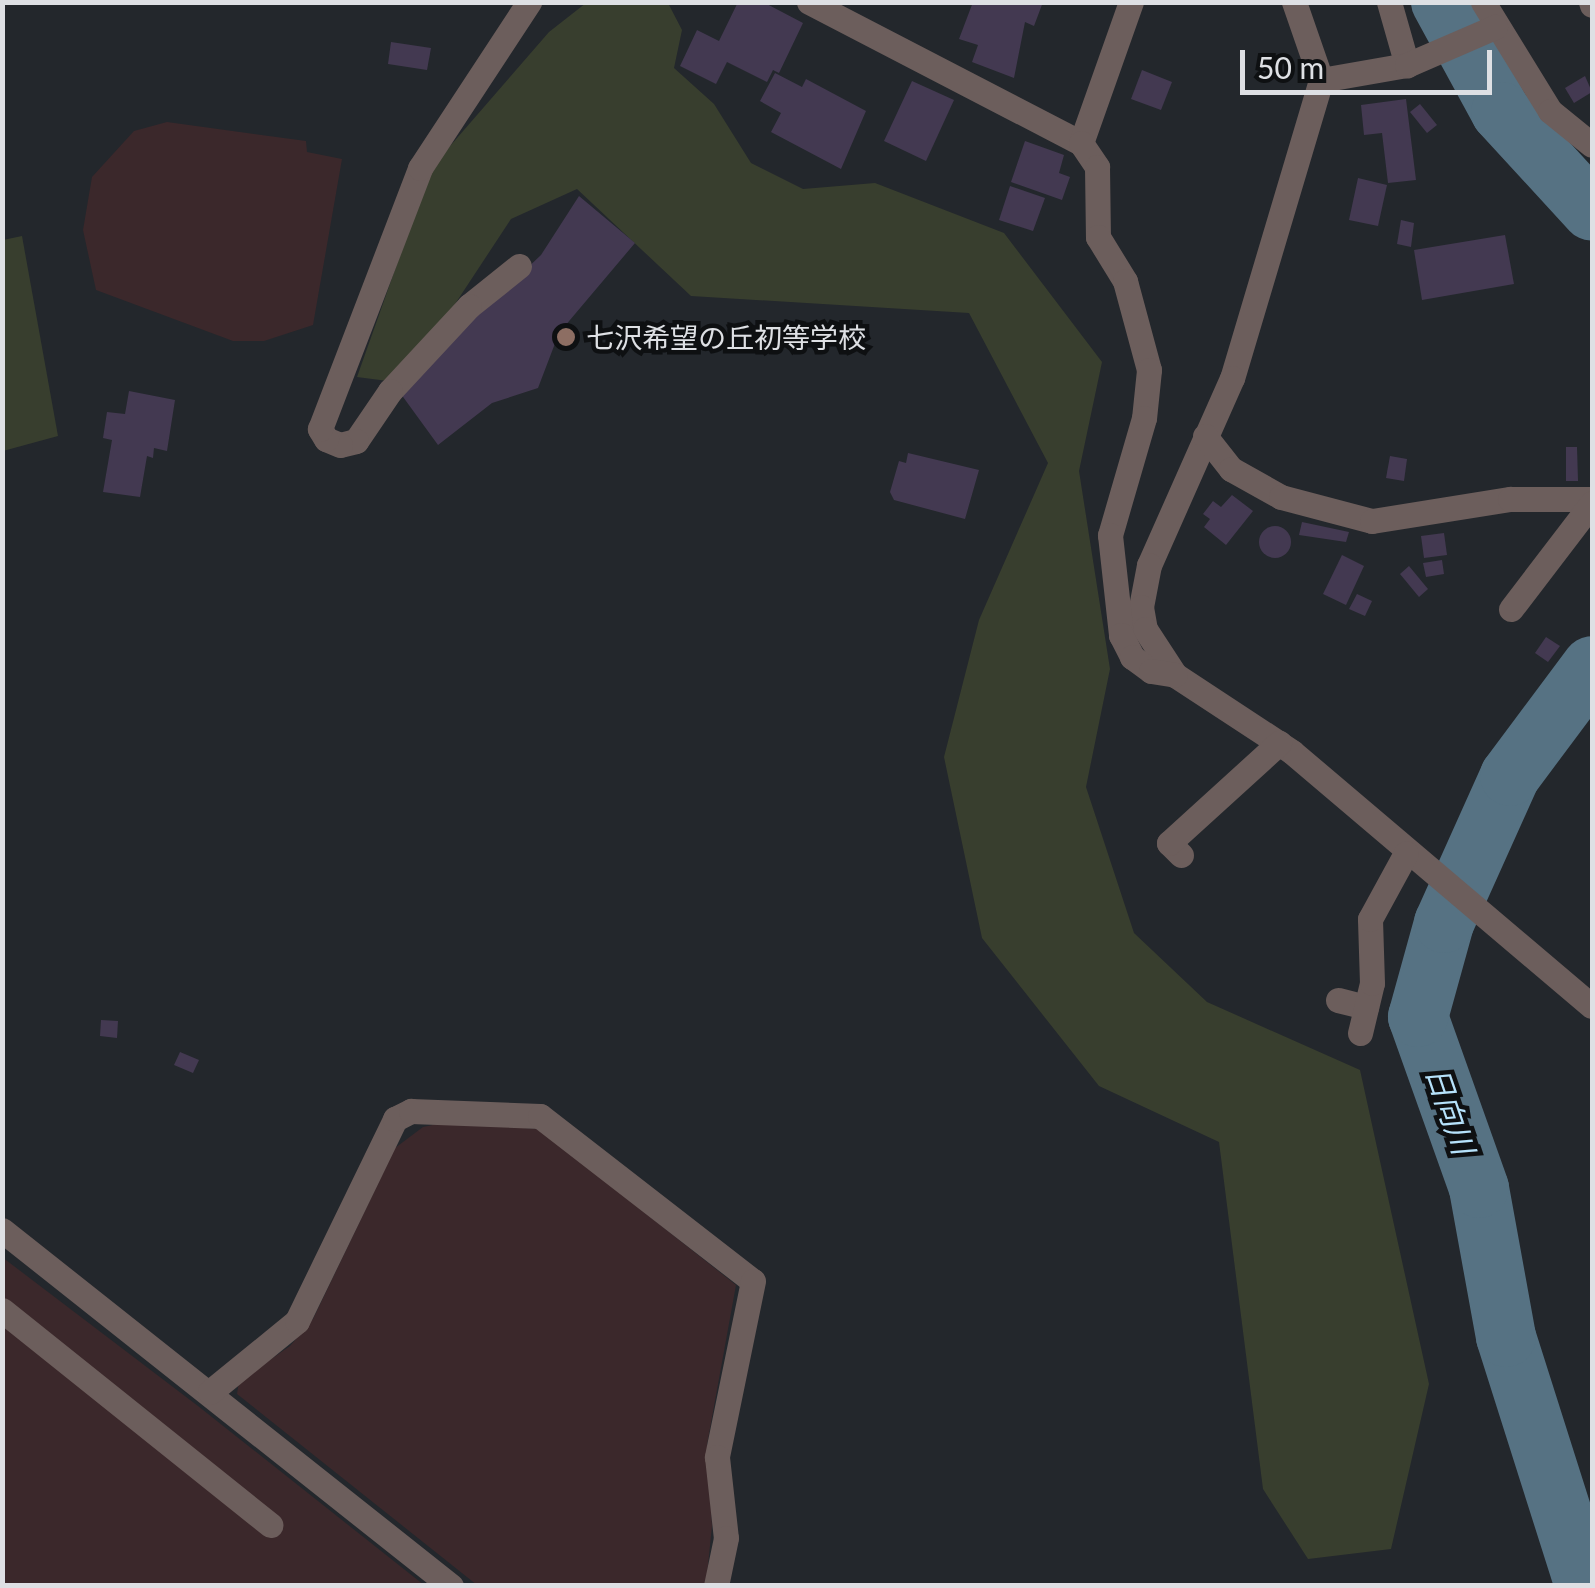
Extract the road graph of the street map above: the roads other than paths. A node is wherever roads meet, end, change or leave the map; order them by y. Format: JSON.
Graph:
{"nodes":[{"id":1,"x":529,"y":2,"type":"edge"},
{"id":2,"x":808,"y":2,"type":"edge"},
{"id":3,"x":1131,"y":2,"type":"edge"},
{"id":4,"x":1294,"y":2,"type":"edge"},
{"id":5,"x":1389,"y":2,"type":"edge"},
{"id":6,"x":1483,"y":2,"type":"edge"},
{"id":7,"x":1489,"y":29,"type":"junction"},
{"id":8,"x":1414,"y":62,"type":"junction"},
{"id":9,"x":1321,"y":80,"type":"junction"},
{"id":10,"x":1081,"y":143,"type":"junction"},
{"id":11,"x":1592,"y":144,"type":"edge"},
{"id":12,"x":519,"y":266,"type":"dead end"},
{"id":13,"x":1205,"y":436,"type":"junction"},
{"id":14,"x":1592,"y":501,"type":"edge"},
{"id":15,"x":1511,"y":609,"type":"dead end"},
{"id":16,"x":1175,"y":675,"type":"junction"},
{"id":17,"x":1279,"y":743,"type":"junction"},
{"id":18,"x":1406,"y":853,"type":"junction"},
{"id":19,"x":1181,"y":855,"type":"dead end"},
{"id":20,"x":1338,"y":1000,"type":"dead end"},
{"id":21,"x":1592,"y":1006,"type":"edge"},
{"id":22,"x":1366,"y":1007,"type":"junction"},
{"id":23,"x":1360,"y":1032,"type":"dead end"},
{"id":24,"x":2,"y":1230,"type":"edge"},
{"id":25,"x":2,"y":1310,"type":"edge"},
{"id":26,"x":210,"y":1392,"type":"junction"},
{"id":27,"x":270,"y":1525,"type":"dead end"},
{"id":28,"x":451,"y":1586,"type":"edge"},
{"id":29,"x":716,"y":1586,"type":"edge"}],
"edges":[{"from":1,"to":12,"type":"street"},
{"from":2,"to":10,"type":"street"},
{"from":3,"to":10,"type":"street"},
{"from":4,"to":9,"type":"street"},
{"from":5,"to":8,"type":"street"},
{"from":6,"to":7,"type":"street"},
{"from":7,"to":8,"type":"street"},
{"from":7,"to":11,"type":"street"},
{"from":8,"to":9,"type":"street"},
{"from":9,"to":13,"type":"street"},
{"from":10,"to":16,"type":"street"},
{"from":13,"to":14,"type":"street"},
{"from":13,"to":16,"type":"street"},
{"from":14,"to":15,"type":"street"},
{"from":16,"to":17,"type":"street"},
{"from":17,"to":18,"type":"street"},
{"from":17,"to":19,"type":"street"},
{"from":18,"to":21,"type":"street"},
{"from":18,"to":22,"type":"street"},
{"from":20,"to":22,"type":"street"},
{"from":22,"to":23,"type":"street"},
{"from":24,"to":26,"type":"street"},
{"from":25,"to":27,"type":"street"},
{"from":26,"to":28,"type":"street"},
{"from":26,"to":29,"type":"street"}]}
